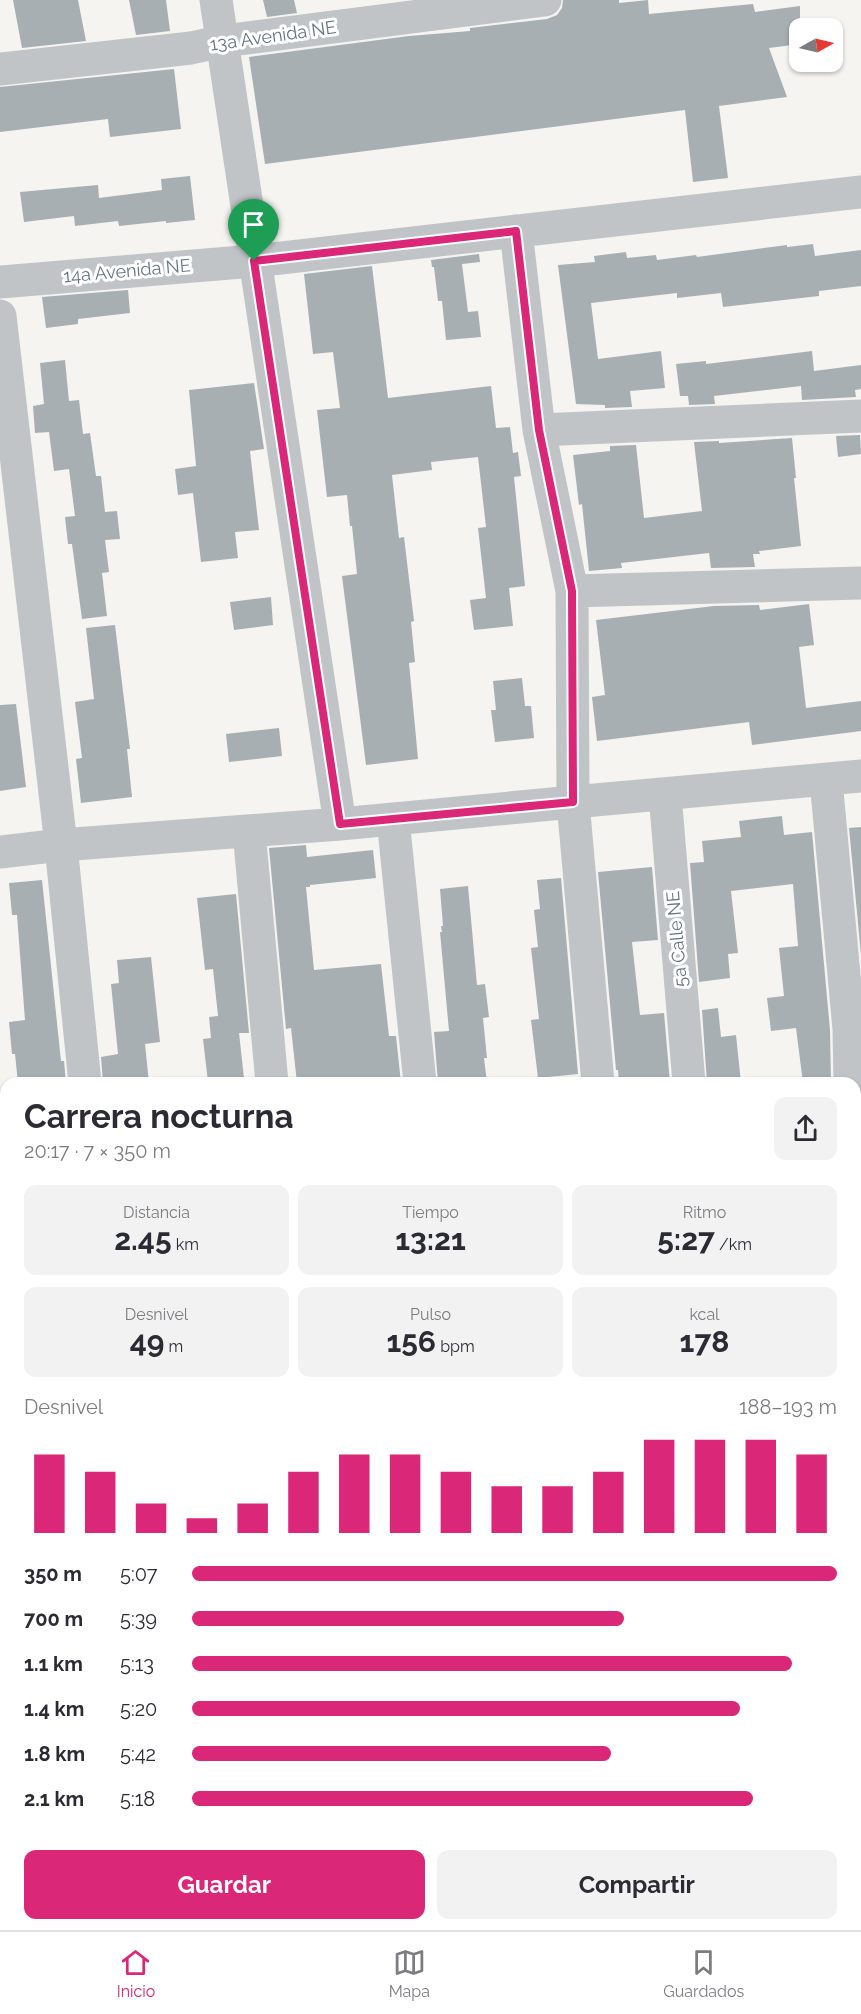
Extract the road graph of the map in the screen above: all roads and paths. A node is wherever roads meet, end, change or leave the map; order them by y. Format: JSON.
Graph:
{"nodes":[{"id":1,"x":216,"y":0,"type":"edge"},
{"id":2,"x":545,"y":0,"type":"edge"},
{"id":3,"x":222,"y":41,"type":"junction"},
{"id":4,"x":0,"y":66,"type":"edge"},
{"id":5,"x":861,"y":192,"type":"edge"},
{"id":6,"x":516,"y":231,"type":"junction"},
{"id":7,"x":254,"y":261,"type":"junction"},
{"id":8,"x":0,"y":282,"type":"edge"},
{"id":9,"x":0,"y":316,"type":"edge"},
{"id":10,"x":861,"y":416,"type":"edge"},
{"id":11,"x":539,"y":430,"type":"junction"},
{"id":12,"x":861,"y":583,"type":"edge"},
{"id":13,"x":572,"y":591,"type":"junction"},
{"id":14,"x":861,"y":776,"type":"edge"},
{"id":15,"x":826,"y":780,"type":"junction"},
{"id":16,"x":665,"y":794,"type":"junction"},
{"id":17,"x":573,"y":802,"type":"junction"},
{"id":18,"x":393,"y":819,"type":"junction"},
{"id":19,"x":340,"y":824,"type":"junction"},
{"id":20,"x":249,"y":831,"type":"junction"},
{"id":21,"x":61,"y":845,"type":"junction"},
{"id":22,"x":0,"y":852,"type":"edge"},
{"id":23,"x":84,"y":1077,"type":"edge"},
{"id":24,"x":271,"y":1077,"type":"edge"},
{"id":25,"x":419,"y":1077,"type":"edge"},
{"id":26,"x":597,"y":1077,"type":"edge"},
{"id":27,"x":689,"y":1077,"type":"edge"},
{"id":28,"x":850,"y":1077,"type":"edge"}],
"edges":[{"from":1,"to":3,"type":"street"},
{"from":2,"to":3,"type":"street","name":"13a Avenida NE"},
{"from":3,"to":4,"type":"street","name":"13a Avenida NE"},
{"from":3,"to":7,"type":"street"},
{"from":5,"to":6,"type":"street","name":"14a Avenida NE"},
{"from":6,"to":7,"type":"street","name":"14a Avenida NE"},
{"from":6,"to":11,"type":"street"},
{"from":7,"to":8,"type":"street","name":"14a Avenida NE"},
{"from":7,"to":19,"type":"street"},
{"from":9,"to":21,"type":"street"},
{"from":10,"to":11,"type":"street"},
{"from":11,"to":13,"type":"street"},
{"from":12,"to":13,"type":"street"},
{"from":13,"to":17,"type":"street"},
{"from":14,"to":15,"type":"street"},
{"from":15,"to":16,"type":"street"},
{"from":15,"to":28,"type":"street"},
{"from":16,"to":17,"type":"street"},
{"from":16,"to":27,"type":"street","name":"5a Calle NE"},
{"from":17,"to":18,"type":"street"},
{"from":17,"to":26,"type":"street"},
{"from":18,"to":19,"type":"street"},
{"from":18,"to":25,"type":"street"},
{"from":19,"to":20,"type":"street"},
{"from":20,"to":21,"type":"street"},
{"from":20,"to":24,"type":"street"},
{"from":21,"to":22,"type":"street"},
{"from":21,"to":23,"type":"street"}]}
